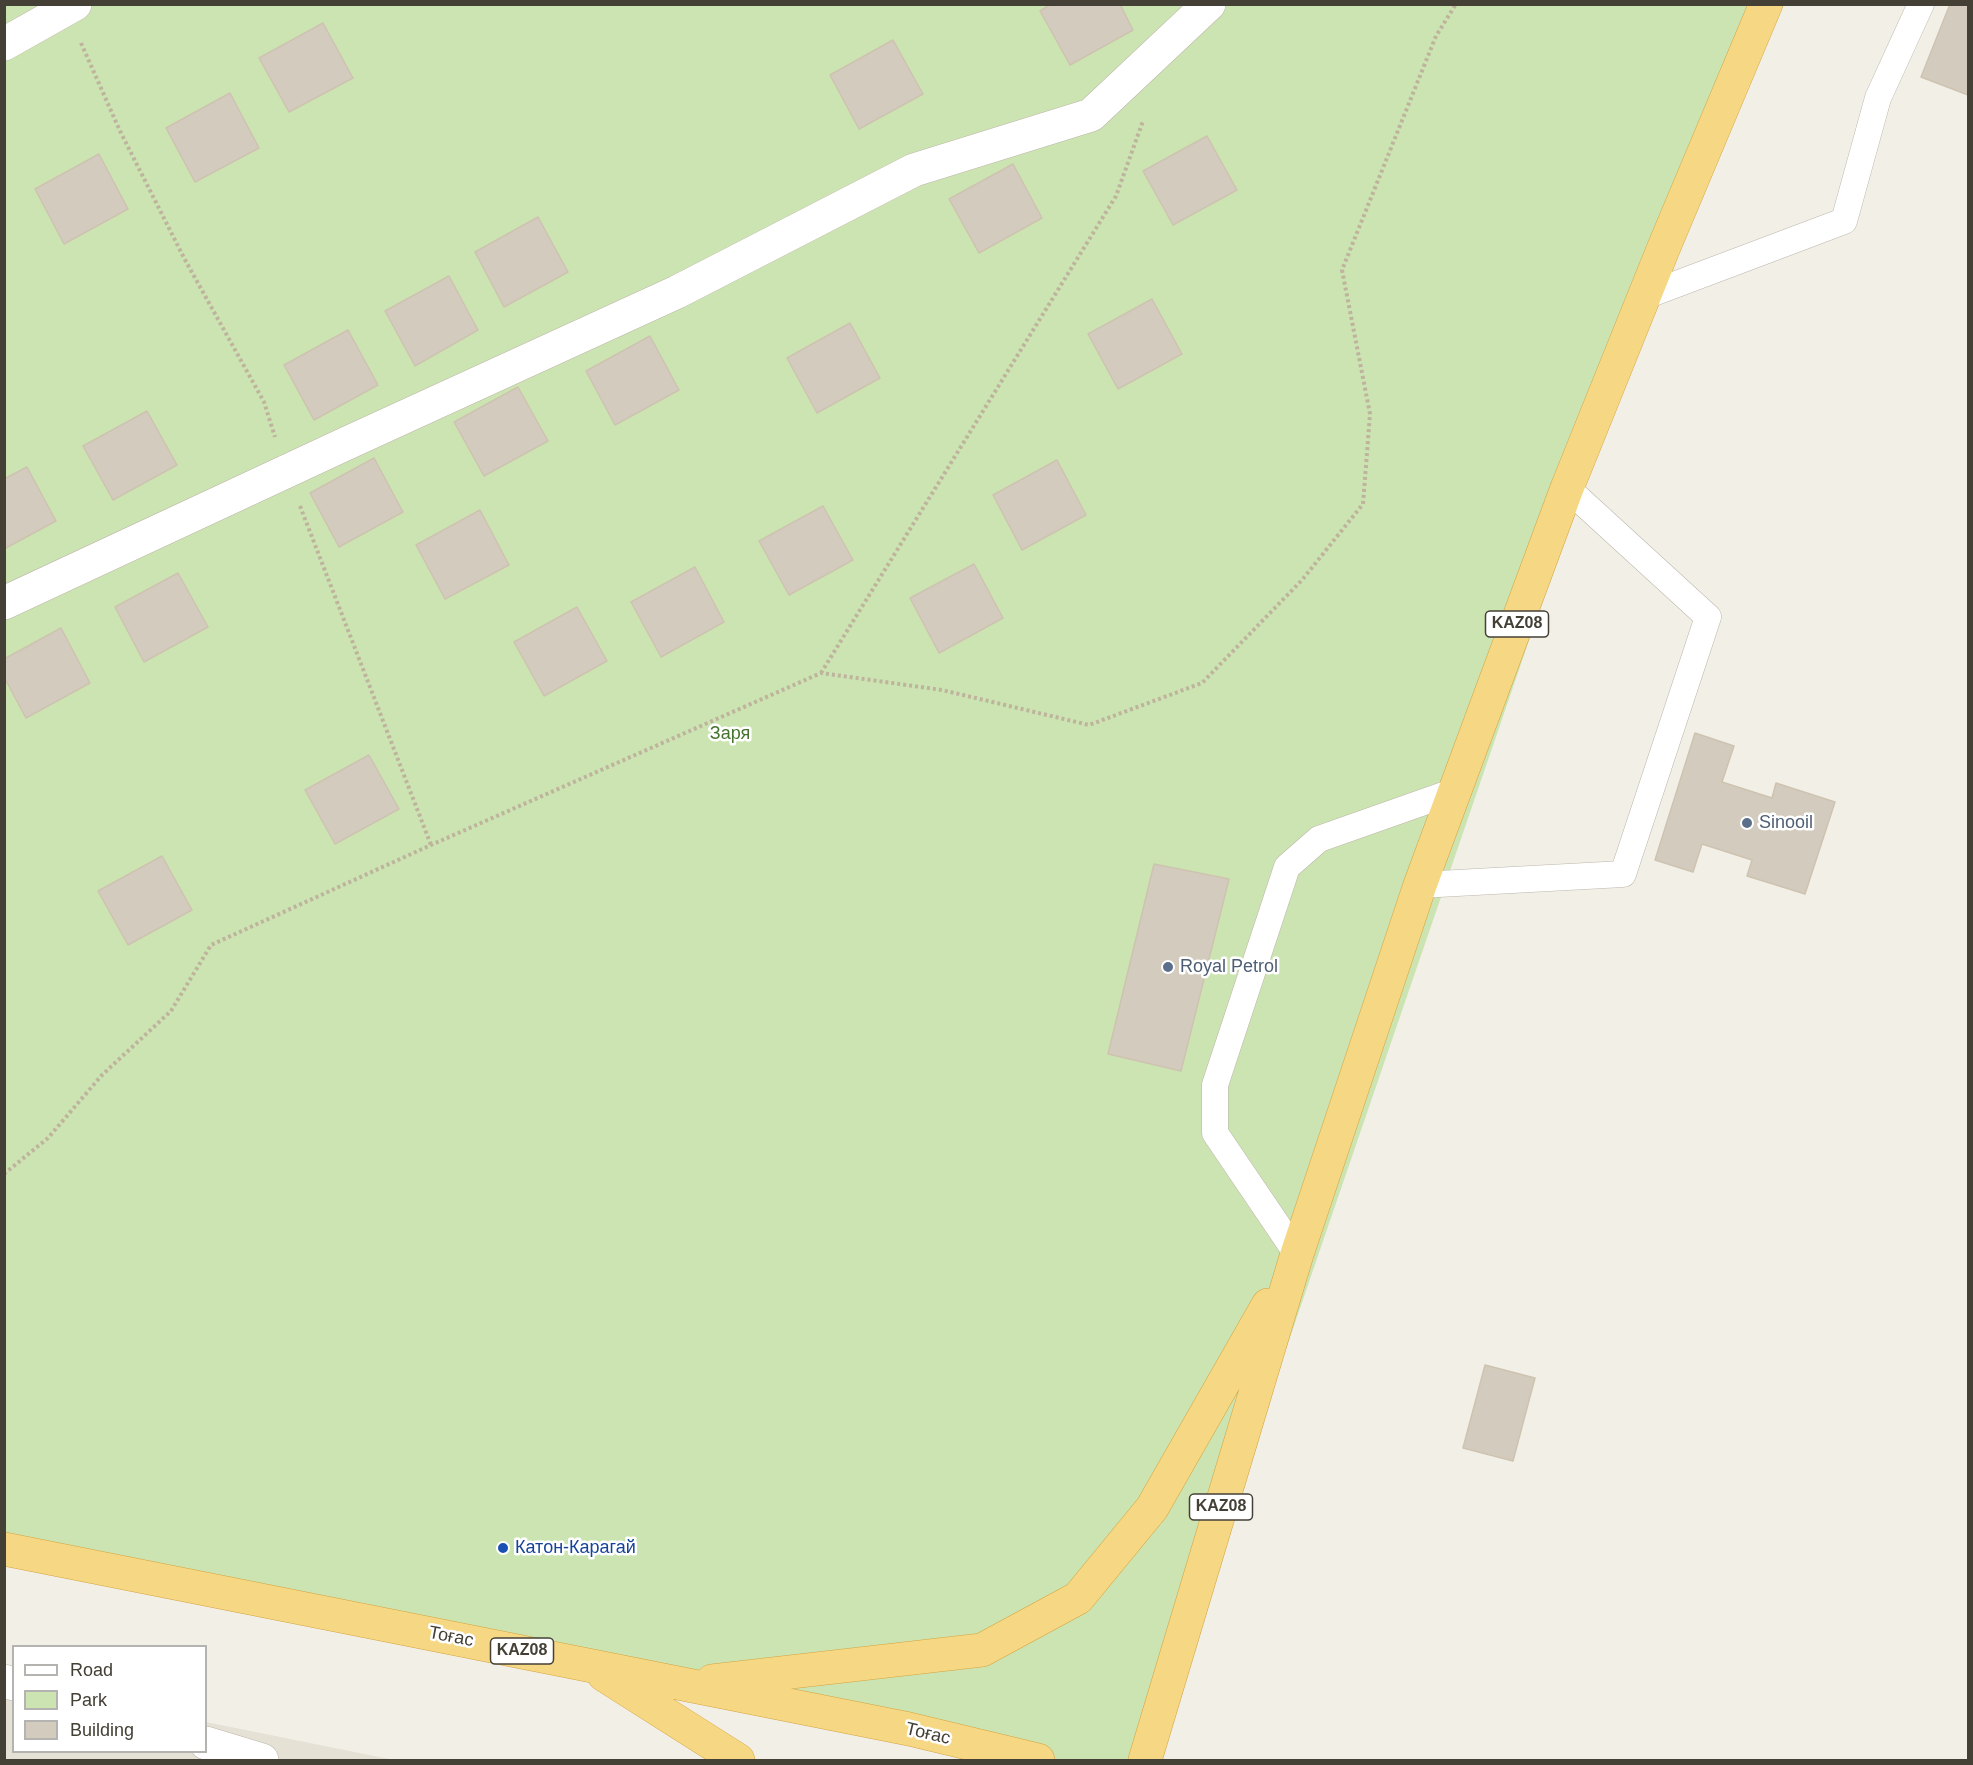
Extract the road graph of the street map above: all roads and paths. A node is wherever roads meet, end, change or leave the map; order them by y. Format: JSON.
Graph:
{"nodes":[{"id":1,"x":75,"y":4,"type":"edge"},
{"id":2,"x":1209,"y":4,"type":"edge"},
{"id":3,"x":1456,"y":4,"type":"edge"},
{"id":4,"x":1766,"y":4,"type":"edge"},
{"id":5,"x":1921,"y":4,"type":"edge"},
{"id":6,"x":80,"y":41,"type":"dead end"},
{"id":7,"x":4,"y":44,"type":"edge"},
{"id":8,"x":1143,"y":118,"type":"dead end"},
{"id":9,"x":1645,"y":296,"type":"junction"},
{"id":10,"x":287,"y":471,"type":"junction"},
{"id":11,"x":1567,"y":488,"type":"junction"},
{"id":12,"x":4,"y":603,"type":"edge"},
{"id":13,"x":821,"y":673,"type":"junction"},
{"id":14,"x":1455,"y":791,"type":"junction"},
{"id":15,"x":430,"y":845,"type":"junction"},
{"id":16,"x":1420,"y":885,"type":"junction"},
{"id":17,"x":4,"y":1174,"type":"edge"},
{"id":18,"x":1298,"y":1254,"type":"junction"},
{"id":19,"x":4,"y":1549,"type":"edge"},
{"id":20,"x":587,"y":1664,"type":"junction"},
{"id":21,"x":683,"y":1684,"type":"junction"},
{"id":22,"x":207,"y":1743,"type":"edge"},
{"id":23,"x":262,"y":1761,"type":"edge"},
{"id":24,"x":738,"y":1761,"type":"edge"},
{"id":25,"x":1038,"y":1761,"type":"edge"},
{"id":26,"x":1144,"y":1761,"type":"edge"}],
"edges":[{"from":1,"to":7,"type":"street"},
{"from":2,"to":10,"type":"street"},
{"from":3,"to":13,"type":"path"},
{"from":4,"to":9,"type":"highway","number":"KAZ08"},
{"from":5,"to":9,"type":"lane"},
{"from":6,"to":10,"type":"path"},
{"from":8,"to":13,"type":"path"},
{"from":9,"to":11,"type":"highway","number":"KAZ08"},
{"from":10,"to":12,"type":"street"},
{"from":10,"to":15,"type":"path"},
{"from":11,"to":14,"type":"highway","number":"KAZ08"},
{"from":11,"to":16,"type":"lane"},
{"from":13,"to":15,"type":"path"},
{"from":14,"to":16,"type":"highway","number":"KAZ08"},
{"from":14,"to":18,"type":"lane"},
{"from":15,"to":17,"type":"path"},
{"from":16,"to":18,"type":"highway","number":"KAZ08"},
{"from":18,"to":21,"type":"highway"},
{"from":18,"to":26,"type":"highway","number":"KAZ08"},
{"from":19,"to":20,"type":"highway","name":"Тоғас","number":"KAZ08"},
{"from":20,"to":21,"type":"highway","name":"Тоғас","number":"KAZ08"},
{"from":20,"to":24,"type":"highway"},
{"from":21,"to":25,"type":"highway","name":"Тоғас","number":"KAZ08"},
{"from":22,"to":23,"type":"street"}]}
